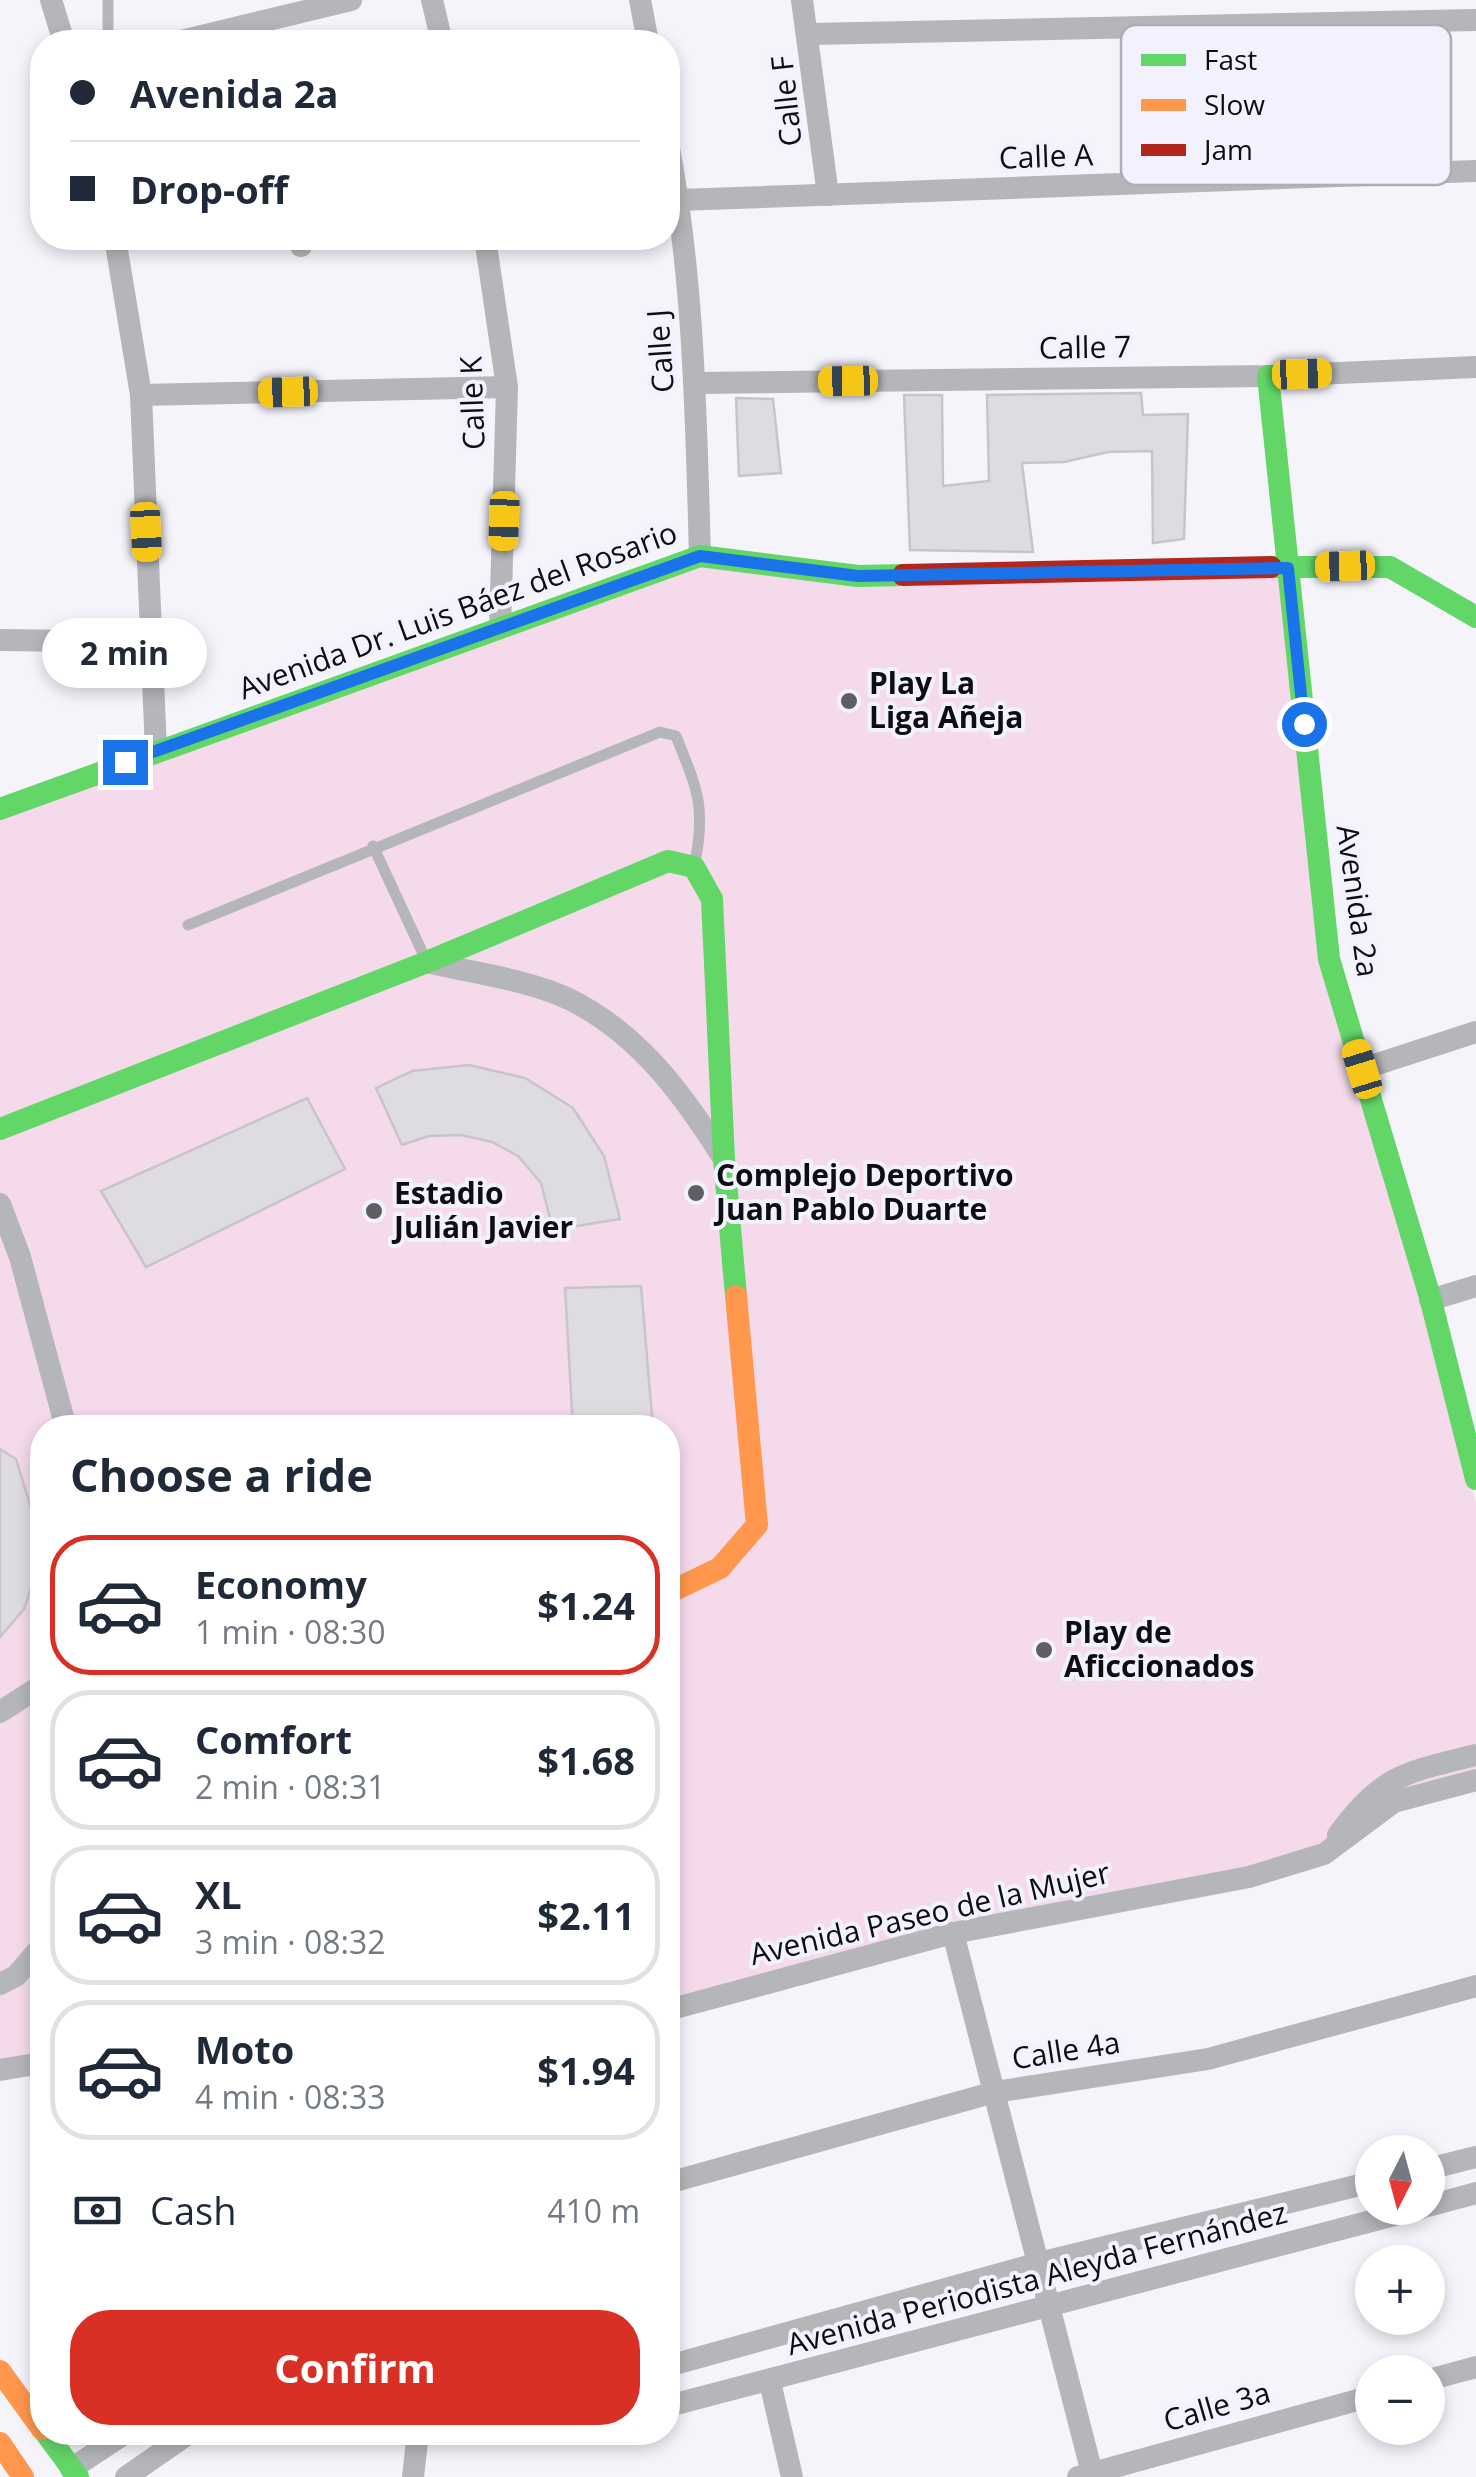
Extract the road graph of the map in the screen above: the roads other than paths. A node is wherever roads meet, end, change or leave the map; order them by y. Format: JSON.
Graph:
{"nodes":[{"id":1,"x":52,"y":0,"type":"edge"},
{"id":2,"x":108,"y":0,"type":"edge"},
{"id":3,"x":351,"y":0,"type":"edge"},
{"id":4,"x":432,"y":0,"type":"edge"},
{"id":5,"x":640,"y":0,"type":"edge"},
{"id":6,"x":802,"y":0,"type":"edge"},
{"id":7,"x":1476,"y":20,"type":"edge"},
{"id":8,"x":1238,"y":25,"type":"edge"},
{"id":9,"x":1121,"y":27,"type":"edge"},
{"id":10,"x":61,"y":30,"type":"edge"},
{"id":11,"x":108,"y":30,"type":"edge"},
{"id":12,"x":263,"y":30,"type":"edge"},
{"id":13,"x":439,"y":30,"type":"edge"},
{"id":14,"x":646,"y":30,"type":"edge"},
{"id":15,"x":810,"y":34,"type":"junction"},
{"id":16,"x":1476,"y":172,"type":"edge"},
{"id":17,"x":1451,"y":173,"type":"edge"},
{"id":18,"x":1121,"y":185,"type":"edge"},
{"id":19,"x":828,"y":195,"type":"junction"},
{"id":20,"x":680,"y":200,"type":"edge"},
{"id":21,"x":680,"y":212,"type":"edge"},
{"id":22,"x":116,"y":250,"type":"edge"},
{"id":23,"x":487,"y":250,"type":"edge"},
{"id":24,"x":1476,"y":367,"type":"edge"},
{"id":25,"x":1268,"y":376,"type":"junction"},
{"id":26,"x":694,"y":384,"type":"junction"},
{"id":27,"x":507,"y":386,"type":"junction"},
{"id":28,"x":141,"y":395,"type":"junction"},
{"id":29,"x":700,"y":556,"type":"junction"},
{"id":30,"x":1288,"y":568,"type":"junction"},
{"id":31,"x":1476,"y":616,"type":"edge"},
{"id":32,"x":500,"y":628,"type":"junction"},
{"id":33,"x":0,"y":640,"type":"edge"},
{"id":34,"x":151,"y":642,"type":"junction"},
{"id":35,"x":156,"y":751,"type":"junction"},
{"id":36,"x":0,"y":809,"type":"edge"},
{"id":37,"x":373,"y":846,"type":"junction"},
{"id":38,"x":694,"y":867,"type":"junction"},
{"id":39,"x":188,"y":925,"type":"dead end"},
{"id":40,"x":427,"y":962,"type":"junction"},
{"id":41,"x":1476,"y":1032,"type":"edge"},
{"id":42,"x":1362,"y":1069,"type":"junction"},
{"id":43,"x":0,"y":1128,"type":"edge"},
{"id":44,"x":724,"y":1159,"type":"junction"},
{"id":45,"x":0,"y":1204,"type":"edge"},
{"id":46,"x":10,"y":1259,"type":"edge"},
{"id":47,"x":1476,"y":1286,"type":"edge"},
{"id":48,"x":1430,"y":1300,"type":"junction"},
{"id":49,"x":62,"y":1415,"type":"edge"},
{"id":50,"x":1476,"y":1479,"type":"edge"},
{"id":51,"x":680,"y":1589,"type":"edge"},
{"id":52,"x":30,"y":1693,"type":"edge"},
{"id":53,"x":0,"y":1712,"type":"edge"},
{"id":54,"x":1476,"y":1755,"type":"edge"},
{"id":55,"x":1476,"y":1780,"type":"edge"},
{"id":56,"x":1324,"y":1854,"type":"junction"},
{"id":57,"x":953,"y":1933,"type":"junction"},
{"id":58,"x":30,"y":1960,"type":"edge"},
{"id":59,"x":0,"y":1984,"type":"edge"},
{"id":60,"x":1476,"y":1986,"type":"edge"},
{"id":61,"x":680,"y":2007,"type":"edge"},
{"id":62,"x":30,"y":2065,"type":"edge"},
{"id":63,"x":0,"y":2070,"type":"edge"},
{"id":64,"x":995,"y":2092,"type":"junction"},
{"id":65,"x":1476,"y":2157,"type":"edge"},
{"id":66,"x":1445,"y":2165,"type":"edge"},
{"id":67,"x":680,"y":2180,"type":"edge"},
{"id":68,"x":1355,"y":2186,"type":"edge"},
{"id":69,"x":1476,"y":2193,"type":"edge"},
{"id":70,"x":1445,"y":2201,"type":"edge"},
{"id":71,"x":1355,"y":2225,"type":"edge"},
{"id":72,"x":1039,"y":2263,"type":"junction"},
{"id":73,"x":1051,"y":2304,"type":"junction"},
{"id":74,"x":680,"y":2363,"type":"edge"},
{"id":75,"x":1476,"y":2367,"type":"edge"},
{"id":76,"x":0,"y":2371,"type":"edge"},
{"id":77,"x":1445,"y":2375,"type":"edge"},
{"id":78,"x":770,"y":2382,"type":"junction"},
{"id":79,"x":1355,"y":2401,"type":"edge"},
{"id":80,"x":680,"y":2403,"type":"edge"},
{"id":81,"x":30,"y":2412,"type":"edge"},
{"id":82,"x":0,"y":2443,"type":"edge"},
{"id":83,"x":54,"y":2445,"type":"edge"},
{"id":84,"x":110,"y":2445,"type":"edge"},
{"id":85,"x":173,"y":2445,"type":"edge"},
{"id":86,"x":417,"y":2445,"type":"edge"},
{"id":87,"x":74,"y":2473,"type":"edge"},
{"id":88,"x":1088,"y":2476,"type":"edge"},
{"id":89,"x":23,"y":2477,"type":"edge"},
{"id":90,"x":126,"y":2477,"type":"edge"},
{"id":91,"x":413,"y":2477,"type":"edge"},
{"id":92,"x":792,"y":2477,"type":"edge"}],
"edges":[{"from":1,"to":10,"type":"street"},
{"from":2,"to":11,"type":"lane"},
{"from":3,"to":12,"type":"street"},
{"from":4,"to":13,"type":"street"},
{"from":5,"to":14,"type":"street"},
{"from":6,"to":15,"type":"street","name":"Calle F"},
{"from":7,"to":8,"type":"street"},
{"from":9,"to":15,"type":"street"},
{"from":15,"to":19,"type":"street","name":"Calle F"},
{"from":16,"to":17,"type":"street","name":"Calle A"},
{"from":18,"to":19,"type":"street","name":"Calle A"},
{"from":19,"to":20,"type":"street","name":"Calle A"},
{"from":21,"to":26,"type":"street","name":"Calle J"},
{"from":22,"to":28,"type":"street"},
{"from":23,"to":27,"type":"street","name":"Calle K"},
{"from":24,"to":25,"type":"street","name":"Calle 7"},
{"from":25,"to":26,"type":"street","name":"Calle 7"},
{"from":25,"to":30,"type":"street","name":"Avenida 2a"},
{"from":26,"to":29,"type":"street","name":"Calle J"},
{"from":27,"to":28,"type":"street"},
{"from":27,"to":32,"type":"street","name":"Calle K"},
{"from":28,"to":34,"type":"street"},
{"from":29,"to":30,"type":"street","name":"Avenida Dr. Luis Báez del Rosario"},
{"from":29,"to":32,"type":"street","name":"Avenida Dr. Luis Báez del Rosario"},
{"from":30,"to":31,"type":"street","name":"Avenida Dr. Luis Báez del Rosario"},
{"from":30,"to":42,"type":"street","name":"Avenida 2a"},
{"from":32,"to":35,"type":"street","name":"Avenida Dr. Luis Báez del Rosario"},
{"from":33,"to":34,"type":"street"},
{"from":34,"to":35,"type":"street"},
{"from":35,"to":36,"type":"street","name":"Avenida Dr. Luis Báez del Rosario"},
{"from":37,"to":38,"type":"lane"},
{"from":37,"to":39,"type":"lane"},
{"from":37,"to":40,"type":"lane"},
{"from":38,"to":40,"type":"street"},
{"from":38,"to":44,"type":"street"},
{"from":40,"to":43,"type":"street"},
{"from":40,"to":44,"type":"street"},
{"from":41,"to":42,"type":"street"},
{"from":42,"to":48,"type":"street","name":"Avenida 2a"},
{"from":44,"to":51,"type":"street"},
{"from":45,"to":46,"type":"street"},
{"from":46,"to":49,"type":"street"},
{"from":47,"to":48,"type":"street"},
{"from":48,"to":50,"type":"street","name":"Avenida 2a"},
{"from":52,"to":53,"type":"street"},
{"from":54,"to":56,"type":"street"},
{"from":55,"to":56,"type":"street","name":"Avenida Paseo de la Mujer"},
{"from":56,"to":57,"type":"street","name":"Avenida Paseo de la Mujer"},
{"from":57,"to":61,"type":"street","name":"Avenida Paseo de la Mujer"},
{"from":57,"to":64,"type":"street"},
{"from":58,"to":59,"type":"street"},
{"from":60,"to":64,"type":"street","name":"Calle 4a"},
{"from":62,"to":63,"type":"street"},
{"from":64,"to":67,"type":"street","name":"Calle 4a"},
{"from":64,"to":72,"type":"street"},
{"from":65,"to":66,"type":"street"},
{"from":68,"to":72,"type":"street","name":"Avenida Periodista Aleyda Fernández"},
{"from":69,"to":70,"type":"street","name":"Avenida Periodista Aleyda Fernández"},
{"from":71,"to":73,"type":"street","name":"Avenida Periodista Aleyda Fernández"},
{"from":72,"to":73,"type":"street"},
{"from":72,"to":74,"type":"street","name":"Avenida Periodista Aleyda Fernández"},
{"from":73,"to":78,"type":"street","name":"Avenida Periodista Aleyda Fernández"},
{"from":73,"to":88,"type":"street"},
{"from":75,"to":77,"type":"street"},
{"from":76,"to":81,"type":"street"},
{"from":78,"to":80,"type":"street","name":"Avenida Periodista Aleyda Fernández"},
{"from":78,"to":92,"type":"street"},
{"from":79,"to":88,"type":"street","name":"Calle 3a"},
{"from":82,"to":89,"type":"street"},
{"from":83,"to":87,"type":"street"},
{"from":84,"to":87,"type":"street"},
{"from":85,"to":90,"type":"street"},
{"from":86,"to":91,"type":"street"}]}
